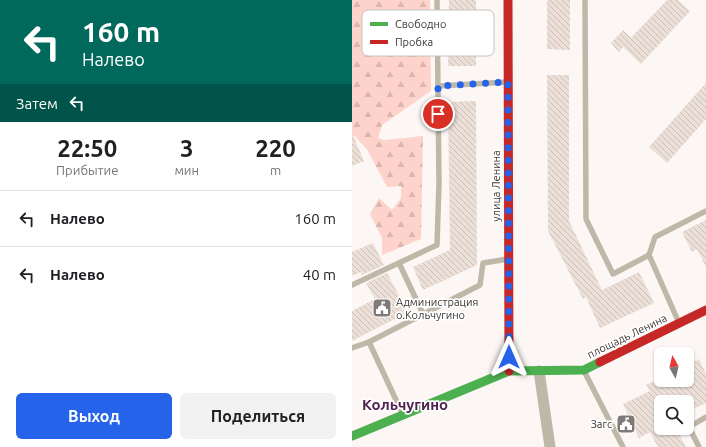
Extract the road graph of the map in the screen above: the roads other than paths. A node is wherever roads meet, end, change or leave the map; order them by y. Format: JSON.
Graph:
{"nodes":[{"id":1,"x":437,"y":0,"type":"edge"},
{"id":2,"x":508,"y":0,"type":"edge"},
{"id":3,"x":585,"y":0,"type":"edge"},
{"id":4,"x":437,"y":10,"type":"edge"},
{"id":5,"x":438,"y":56,"type":"edge"},
{"id":6,"x":508,"y":82,"type":"junction"},
{"id":7,"x":438,"y":86,"type":"junction"},
{"id":8,"x":706,"y":211,"type":"edge"},
{"id":9,"x":649,"y":255,"type":"junction"},
{"id":10,"x":509,"y":258,"type":"junction"},
{"id":11,"x":399,"y":263,"type":"junction"},
{"id":12,"x":352,"y":285,"type":"edge"},
{"id":13,"x":706,"y":310,"type":"edge"},
{"id":14,"x":423,"y":314,"type":"junction"},
{"id":15,"x":679,"y":324,"type":"junction"},
{"id":16,"x":369,"y":342,"type":"junction"},
{"id":17,"x":352,"y":348,"type":"edge"},
{"id":18,"x":584,"y":370,"type":"junction"},
{"id":19,"x":509,"y":371,"type":"junction"},
{"id":20,"x":539,"y":371,"type":"junction"},
{"id":21,"x":403,"y":415,"type":"junction"},
{"id":22,"x":706,"y":417,"type":"edge"},
{"id":23,"x":372,"y":428,"type":"junction"},
{"id":24,"x":352,"y":430,"type":"edge"},
{"id":25,"x":352,"y":436,"type":"edge"},
{"id":26,"x":550,"y":447,"type":"edge"},
{"id":27,"x":623,"y":447,"type":"edge"},
{"id":28,"x":699,"y":447,"type":"edge"}],
"edges":[{"from":1,"to":4,"type":"lane"},
{"from":2,"to":6,"type":"main road","name":"улица Ленина"},
{"from":3,"to":9,"type":"lane"},
{"from":5,"to":7,"type":"lane"},
{"from":6,"to":7,"type":"lane"},
{"from":6,"to":10,"type":"main road","name":"улица Ленина"},
{"from":7,"to":11,"type":"lane"},
{"from":8,"to":9,"type":"lane"},
{"from":9,"to":15,"type":"lane"},
{"from":10,"to":14,"type":"lane"},
{"from":10,"to":19,"type":"main road","name":"улица Ленина"},
{"from":11,"to":12,"type":"lane"},
{"from":11,"to":14,"type":"lane"},
{"from":13,"to":15,"type":"main road","name":"площадь Ленина"},
{"from":14,"to":16,"type":"lane"},
{"from":15,"to":18,"type":"main road","name":"площадь Ленина"},
{"from":16,"to":17,"type":"lane"},
{"from":16,"to":21,"type":"lane"},
{"from":18,"to":20,"type":"main road","name":"площадь Ленина"},
{"from":18,"to":27,"type":"lane"},
{"from":19,"to":20,"type":"main road","name":"площадь Ленина"},
{"from":19,"to":21,"type":"main road","name":"площадь Ленина"},
{"from":20,"to":26,"type":"street"},
{"from":21,"to":23,"type":"main road","name":"площадь Ленина"},
{"from":22,"to":28,"type":"lane"},
{"from":23,"to":24,"type":"street"},
{"from":23,"to":25,"type":"main road","name":"площадь Ленина"}]}
